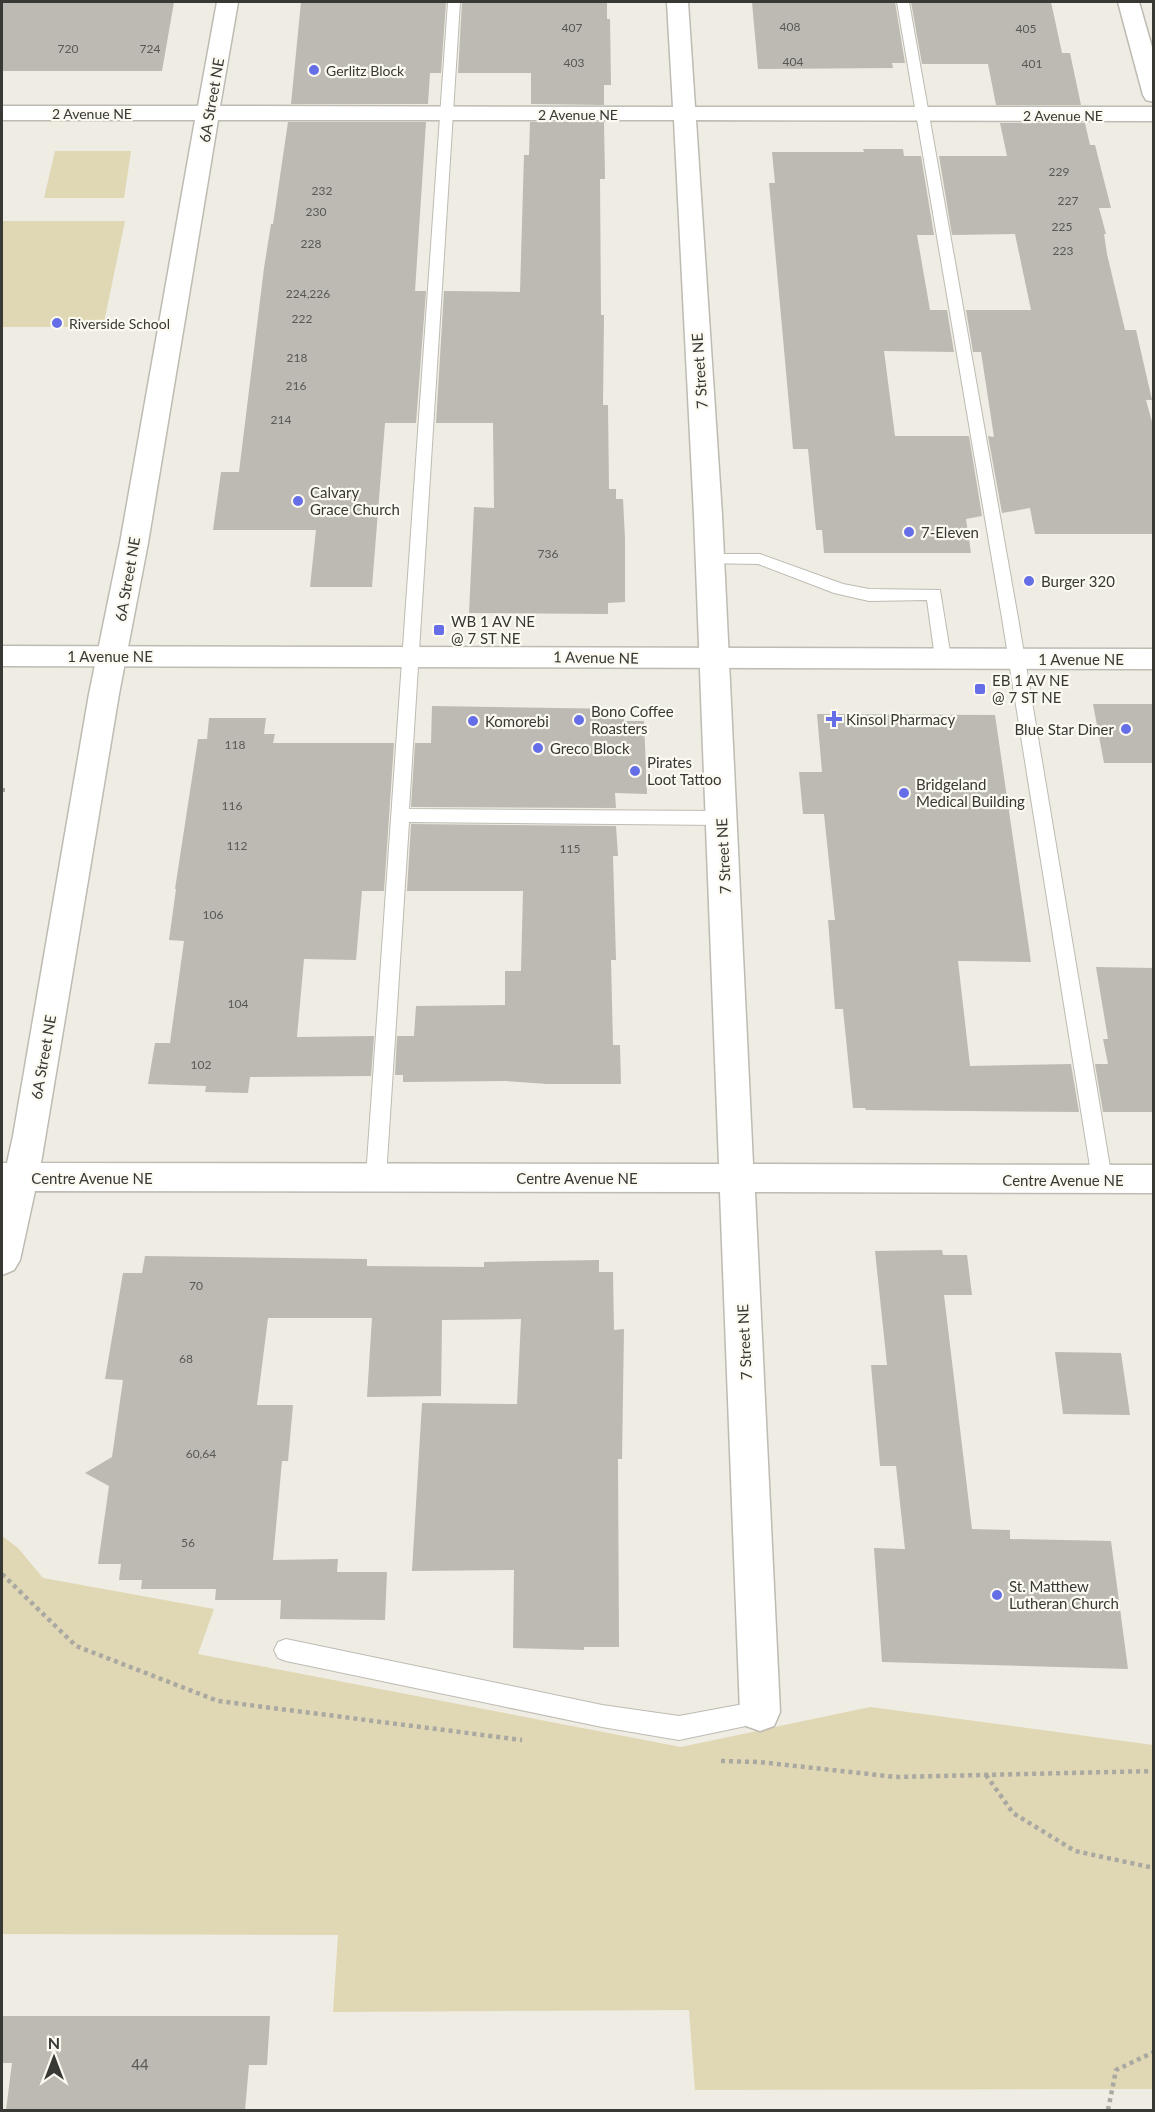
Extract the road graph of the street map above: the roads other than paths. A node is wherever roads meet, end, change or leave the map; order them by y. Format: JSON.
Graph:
{"nodes":[{"id":1,"x":227,"y":2,"type":"edge"},
{"id":2,"x":454,"y":2,"type":"edge"},
{"id":3,"x":678,"y":2,"type":"edge"},
{"id":4,"x":903,"y":2,"type":"edge"},
{"id":5,"x":1128,"y":2,"type":"edge"},
{"id":6,"x":1154,"y":95,"type":"edge"},
{"id":7,"x":2,"y":113,"type":"edge"},
{"id":8,"x":208,"y":113,"type":"junction"},
{"id":9,"x":447,"y":114,"type":"junction"},
{"id":10,"x":682,"y":114,"type":"junction"},
{"id":11,"x":1154,"y":114,"type":"edge"},
{"id":12,"x":921,"y":115,"type":"junction"},
{"id":13,"x":710,"y":559,"type":"junction"},
{"id":14,"x":2,"y":656,"type":"edge"},
{"id":15,"x":113,"y":656,"type":"junction"},
{"id":16,"x":410,"y":656,"type":"junction"},
{"id":17,"x":943,"y":658,"type":"junction"},
{"id":18,"x":1016,"y":658,"type":"junction"},
{"id":19,"x":714,"y":659,"type":"junction"},
{"id":20,"x":1154,"y":659,"type":"edge"},
{"id":21,"x":400,"y":815,"type":"junction"},
{"id":22,"x":721,"y":818,"type":"junction"},
{"id":23,"x":11,"y":1177,"type":"edge"},
{"id":24,"x":376,"y":1177,"type":"junction"},
{"id":25,"x":737,"y":1179,"type":"junction"},
{"id":26,"x":1102,"y":1179,"type":"junction"},
{"id":27,"x":1154,"y":1179,"type":"edge"},
{"id":28,"x":2,"y":1260,"type":"edge"},
{"id":29,"x":286,"y":1650,"type":"dead end"},
{"id":30,"x":760,"y":1712,"type":"joint"}],
"edges":[{"from":1,"to":8,"type":"street","name":"6A Street NE"},
{"from":2,"to":9,"type":"lane"},
{"from":3,"to":10,"type":"street","name":"7 Street NE"},
{"from":4,"to":12,"type":"lane"},
{"from":5,"to":6,"type":"street"},
{"from":7,"to":8,"type":"street","name":"2 Avenue NE"},
{"from":8,"to":9,"type":"street","name":"2 Avenue NE"},
{"from":8,"to":15,"type":"street","name":"6A Street NE"},
{"from":9,"to":10,"type":"street","name":"2 Avenue NE"},
{"from":9,"to":16,"type":"lane"},
{"from":10,"to":12,"type":"street","name":"2 Avenue NE"},
{"from":10,"to":13,"type":"street","name":"7 Street NE"},
{"from":11,"to":12,"type":"street","name":"2 Avenue NE"},
{"from":12,"to":18,"type":"lane"},
{"from":13,"to":17,"type":"lane"},
{"from":13,"to":19,"type":"street","name":"7 Street NE"},
{"from":14,"to":15,"type":"street","name":"1 Avenue NE"},
{"from":15,"to":16,"type":"street","name":"1 Avenue NE"},
{"from":15,"to":23,"type":"street","name":"6A Street NE"},
{"from":16,"to":19,"type":"street","name":"1 Avenue NE"},
{"from":16,"to":21,"type":"lane"},
{"from":17,"to":18,"type":"street","name":"1 Avenue NE"},
{"from":17,"to":19,"type":"street","name":"1 Avenue NE"},
{"from":18,"to":20,"type":"street","name":"1 Avenue NE"},
{"from":18,"to":26,"type":"lane"},
{"from":19,"to":22,"type":"street","name":"7 Street NE"},
{"from":21,"to":22,"type":"lane"},
{"from":21,"to":24,"type":"lane"},
{"from":22,"to":25,"type":"street","name":"7 Street NE"},
{"from":23,"to":24,"type":"street","name":"Centre Avenue NE"},
{"from":23,"to":28,"type":"street","name":"6A Street NE"},
{"from":24,"to":25,"type":"street","name":"Centre Avenue NE"},
{"from":25,"to":26,"type":"street","name":"Centre Avenue NE"},
{"from":25,"to":30,"type":"street","name":"7 Street NE"},
{"from":26,"to":27,"type":"street","name":"Centre Avenue NE"},
{"from":29,"to":30,"type":"lane"}]}
